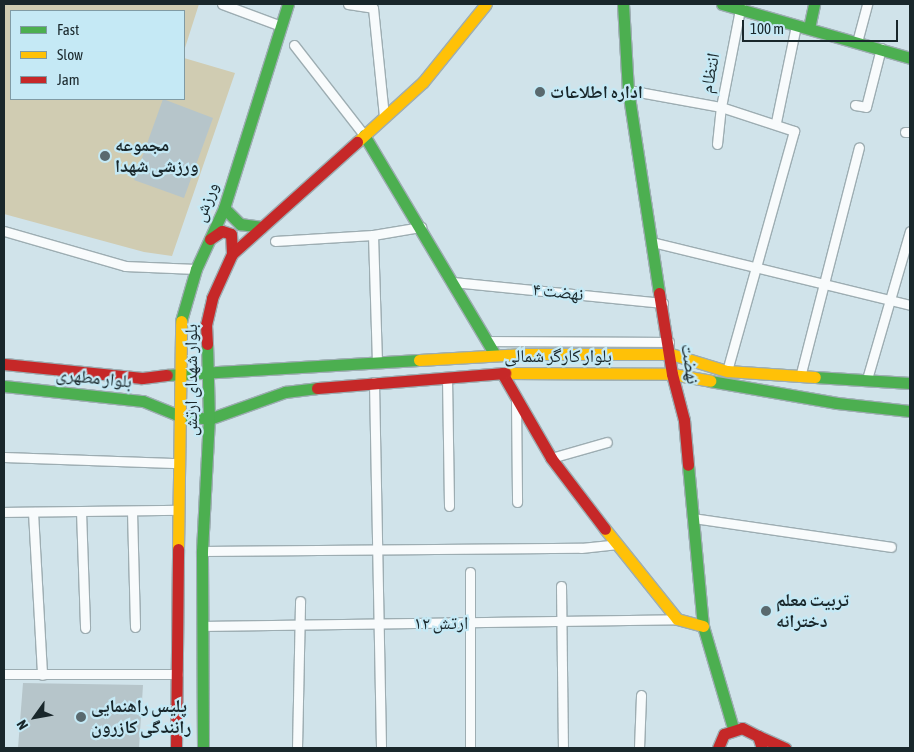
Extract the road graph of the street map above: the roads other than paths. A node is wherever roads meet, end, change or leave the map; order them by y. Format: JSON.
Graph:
{"nodes":[{"id":1,"x":222,"y":4,"type":"edge"},
{"id":2,"x":288,"y":4,"type":"edge"},
{"id":3,"x":348,"y":4,"type":"edge"},
{"id":4,"x":486,"y":4,"type":"edge"},
{"id":5,"x":623,"y":4,"type":"edge"},
{"id":6,"x":722,"y":4,"type":"edge"},
{"id":7,"x":814,"y":4,"type":"edge"},
{"id":8,"x":867,"y":4,"type":"edge"},
{"id":9,"x":741,"y":6,"type":"edge"},
{"id":10,"x":796,"y":25,"type":"junction"},
{"id":11,"x":281,"y":26,"type":"junction"},
{"id":12,"x":809,"y":28,"type":"junction"},
{"id":13,"x":856,"y":42,"type":"junction"},
{"id":14,"x":294,"y":45,"type":"dead end"},
{"id":15,"x":881,"y":48,"type":"junction"},
{"id":16,"x":910,"y":58,"type":"edge"},
{"id":17,"x":628,"y":90,"type":"junction"},
{"id":18,"x":855,"y":105,"type":"dead end"},
{"id":19,"x":721,"y":106,"type":"junction"},
{"id":20,"x":384,"y":117,"type":"junction"},
{"id":21,"x":776,"y":122,"type":"junction"},
{"id":22,"x":364,"y":134,"type":"junction"},
{"id":23,"x":717,"y":144,"type":"dead end"},
{"id":24,"x":859,"y":147,"type":"dead end"},
{"id":25,"x":224,"y":208,"type":"junction"},
{"id":26,"x":262,"y":227,"type":"junction"},
{"id":27,"x":421,"y":227,"type":"junction"},
{"id":28,"x":4,"y":231,"type":"edge"},
{"id":29,"x":910,"y":231,"type":"edge"},
{"id":30,"x":373,"y":235,"type":"junction"},
{"id":31,"x":210,"y":239,"type":"junction"},
{"id":32,"x":275,"y":241,"type":"dead end"},
{"id":33,"x":652,"y":242,"type":"junction"},
{"id":34,"x":232,"y":254,"type":"junction"},
{"id":35,"x":754,"y":268,"type":"junction"},
{"id":36,"x":196,"y":269,"type":"junction"},
{"id":37,"x":453,"y":282,"type":"junction"},
{"id":38,"x":822,"y":284,"type":"junction"},
{"id":39,"x":892,"y":301,"type":"junction"},
{"id":40,"x":663,"y":303,"type":"junction"},
{"id":41,"x":910,"y":305,"type":"edge"},
{"id":42,"x":487,"y":341,"type":"junction"},
{"id":43,"x":669,"y":342,"type":"junction"},
{"id":44,"x":671,"y":354,"type":"junction"},
{"id":45,"x":495,"y":355,"type":"junction"},
{"id":46,"x":377,"y":362,"type":"junction"},
{"id":47,"x":4,"y":364,"type":"edge"},
{"id":48,"x":207,"y":371,"type":"junction"},
{"id":49,"x":727,"y":371,"type":"junction"},
{"id":50,"x":502,"y":373,"type":"junction"},
{"id":51,"x":178,"y":374,"type":"junction"},
{"id":52,"x":672,"y":374,"type":"junction"},
{"id":53,"x":447,"y":377,"type":"junction"},
{"id":54,"x":800,"y":377,"type":"junction"},
{"id":55,"x":867,"y":380,"type":"junction"},
{"id":56,"x":374,"y":382,"type":"junction"},
{"id":57,"x":910,"y":383,"type":"edge"},
{"id":58,"x":4,"y":386,"type":"edge"},
{"id":59,"x":516,"y":397,"type":"junction"},
{"id":60,"x":910,"y":411,"type":"edge"},
{"id":61,"x":177,"y":415,"type":"junction"},
{"id":62,"x":209,"y":419,"type":"junction"},
{"id":63,"x":607,"y":442,"type":"dead end"},
{"id":64,"x":4,"y":457,"type":"edge"},
{"id":65,"x":551,"y":458,"type":"junction"},
{"id":66,"x":180,"y":463,"type":"junction"},
{"id":67,"x":518,"y":502,"type":"dead end"},
{"id":68,"x":449,"y":506,"type":"dead end"},
{"id":69,"x":178,"y":510,"type":"junction"},
{"id":70,"x":81,"y":511,"type":"junction"},
{"id":71,"x":132,"y":511,"type":"junction"},
{"id":72,"x":4,"y":512,"type":"edge"},
{"id":73,"x":33,"y":512,"type":"junction"},
{"id":74,"x":693,"y":518,"type":"junction"},
{"id":75,"x":618,"y":544,"type":"junction"},
{"id":76,"x":379,"y":547,"type":"junction"},
{"id":77,"x":891,"y":547,"type":"dead end"},
{"id":78,"x":202,"y":551,"type":"junction"},
{"id":79,"x":470,"y":572,"type":"dead end"},
{"id":80,"x":561,"y":586,"type":"dead end"},
{"id":81,"x":300,"y":601,"type":"dead end"},
{"id":82,"x":677,"y":619,"type":"junction"},
{"id":83,"x":562,"y":620,"type":"junction"},
{"id":84,"x":381,"y":623,"type":"junction"},
{"id":85,"x":470,"y":623,"type":"junction"},
{"id":86,"x":301,"y":624,"type":"junction"},
{"id":87,"x":134,"y":626,"type":"dead end"},
{"id":88,"x":204,"y":626,"type":"junction"},
{"id":89,"x":703,"y":626,"type":"junction"},
{"id":90,"x":85,"y":628,"type":"dead end"},
{"id":91,"x":4,"y":674,"type":"edge"},
{"id":92,"x":178,"y":674,"type":"junction"},
{"id":93,"x":42,"y":675,"type":"junction"},
{"id":94,"x":641,"y":695,"type":"dead end"},
{"id":95,"x":733,"y":728,"type":"junction"},
{"id":96,"x":758,"y":736,"type":"junction"},
{"id":97,"x":176,"y":748,"type":"edge"},
{"id":98,"x":203,"y":748,"type":"edge"},
{"id":99,"x":297,"y":748,"type":"edge"},
{"id":100,"x":381,"y":748,"type":"edge"},
{"id":101,"x":470,"y":748,"type":"edge"},
{"id":102,"x":563,"y":748,"type":"edge"},
{"id":103,"x":640,"y":748,"type":"edge"},
{"id":104,"x":718,"y":748,"type":"edge"},
{"id":105,"x":762,"y":748,"type":"edge"},
{"id":106,"x":785,"y":748,"type":"edge"}],
"edges":[{"from":1,"to":11,"type":"street"},
{"from":2,"to":11,"type":"main road","name":"ورزش"},
{"from":3,"to":20,"type":"street"},
{"from":4,"to":20,"type":"main road","name":"بلوار شهدای ارتش"},
{"from":5,"to":17,"type":"main road","name":"نهضت"},
{"from":6,"to":9,"type":"main road"},
{"from":7,"to":12,"type":"main road"},
{"from":8,"to":13,"type":"street"},
{"from":9,"to":10,"type":"main road"},
{"from":9,"to":19,"type":"street","name":"انتظام"},
{"from":10,"to":12,"type":"main road"},
{"from":10,"to":21,"type":"street"},
{"from":11,"to":25,"type":"main road","name":"ورزش"},
{"from":12,"to":13,"type":"main road"},
{"from":13,"to":15,"type":"main road"},
{"from":14,"to":22,"type":"street"},
{"from":15,"to":16,"type":"main road"},
{"from":15,"to":18,"type":"street"},
{"from":17,"to":19,"type":"street"},
{"from":17,"to":33,"type":"main road","name":"نهضت"},
{"from":19,"to":21,"type":"street"},
{"from":19,"to":23,"type":"street","name":"انتظام"},
{"from":20,"to":22,"type":"main road","name":"بلوار شهدای ارتش"},
{"from":21,"to":35,"type":"street"},
{"from":22,"to":26,"type":"main road","name":"بلوار شهدای ارتش"},
{"from":22,"to":27,"type":"main road"},
{"from":24,"to":38,"type":"street"},
{"from":25,"to":26,"type":"main road"},
{"from":25,"to":31,"type":"main road","name":"ورزش"},
{"from":26,"to":34,"type":"main road","name":"بلوار شهدای ارتش"},
{"from":27,"to":30,"type":"street"},
{"from":27,"to":37,"type":"main road"},
{"from":28,"to":36,"type":"street"},
{"from":29,"to":39,"type":"street"},
{"from":30,"to":32,"type":"street"},
{"from":30,"to":46,"type":"street"},
{"from":31,"to":34,"type":"main road"},
{"from":31,"to":36,"type":"main road","name":"ورزش"},
{"from":33,"to":35,"type":"street"},
{"from":33,"to":40,"type":"main road","name":"نهضت"},
{"from":34,"to":48,"type":"main road","name":"بلوار شهدای ارتش"},
{"from":35,"to":38,"type":"street"},
{"from":35,"to":49,"type":"street"},
{"from":36,"to":51,"type":"main road","name":"ورزش"},
{"from":37,"to":40,"type":"street","name":"نهضت ۴"},
{"from":37,"to":42,"type":"main road"},
{"from":38,"to":39,"type":"street"},
{"from":38,"to":54,"type":"street"},
{"from":39,"to":41,"type":"street"},
{"from":39,"to":55,"type":"street"},
{"from":40,"to":43,"type":"main road","name":"نهضت"},
{"from":42,"to":43,"type":"street"},
{"from":42,"to":45,"type":"main road"},
{"from":43,"to":44,"type":"main road","name":"نهضت"},
{"from":44,"to":45,"type":"main road","name":"بلوار کارگر شمالی"},
{"from":44,"to":49,"type":"main road","name":"بلوار کارگر شمالی"},
{"from":44,"to":52,"type":"main road","name":"نهضت"},
{"from":45,"to":46,"type":"main road","name":"بلوار کارگر شمالی"},
{"from":46,"to":48,"type":"main road","name":"بلوار کارگر شمالی"},
{"from":47,"to":51,"type":"main road","name":"بلوار مطهری"},
{"from":48,"to":51,"type":"main road","name":"بلوار مطهری"},
{"from":48,"to":62,"type":"main road","name":"بلوار شهدای ارتش"},
{"from":49,"to":54,"type":"main road","name":"بلوار کارگر شمالی"},
{"from":50,"to":52,"type":"main road","name":"بلوار کارگر شمالی"},
{"from":50,"to":53,"type":"main road","name":"بلوار کارگر شمالی"},
{"from":50,"to":59,"type":"main road"},
{"from":51,"to":61,"type":"main road","name":"ورزش"},
{"from":52,"to":60,"type":"main road","name":"بلوار کارگر شمالی"},
{"from":52,"to":74,"type":"main road","name":"نهضت"},
{"from":53,"to":56,"type":"main road","name":"بلوار کارگر شمالی"},
{"from":53,"to":68,"type":"street"},
{"from":54,"to":55,"type":"main road","name":"بلوار کارگر شمالی"},
{"from":55,"to":57,"type":"main road","name":"بلوار کارگر شمالی"},
{"from":56,"to":62,"type":"main road","name":"بلوار کارگر شمالی"},
{"from":56,"to":76,"type":"street"},
{"from":58,"to":61,"type":"main road","name":"بلوار مطهری"},
{"from":59,"to":65,"type":"main road"},
{"from":59,"to":67,"type":"street"},
{"from":61,"to":62,"type":"main road","name":"بلوار مطهری"},
{"from":61,"to":66,"type":"main road","name":"بلوار شهدای ارتش"},
{"from":62,"to":78,"type":"main road","name":"بلوار شهدای ارتش"},
{"from":63,"to":65,"type":"street"},
{"from":64,"to":66,"type":"street"},
{"from":65,"to":75,"type":"main road"},
{"from":66,"to":69,"type":"main road","name":"بلوار شهدای ارتش"},
{"from":69,"to":71,"type":"street"},
{"from":69,"to":92,"type":"main road","name":"بلوار شهدای ارتش"},
{"from":70,"to":71,"type":"street"},
{"from":70,"to":73,"type":"street"},
{"from":70,"to":90,"type":"street"},
{"from":71,"to":87,"type":"street"},
{"from":72,"to":73,"type":"street"},
{"from":73,"to":93,"type":"street"},
{"from":74,"to":77,"type":"street"},
{"from":74,"to":89,"type":"main road","name":"نهضت"},
{"from":75,"to":76,"type":"street"},
{"from":75,"to":82,"type":"main road"},
{"from":76,"to":78,"type":"street"},
{"from":76,"to":84,"type":"street"},
{"from":78,"to":88,"type":"main road","name":"بلوار شهدای ارتش"},
{"from":79,"to":85,"type":"street"},
{"from":80,"to":83,"type":"street"},
{"from":81,"to":86,"type":"street"},
{"from":82,"to":83,"type":"street","name":"ارتش ۱۲"},
{"from":82,"to":89,"type":"main road"},
{"from":83,"to":85,"type":"street","name":"ارتش ۱۲"},
{"from":83,"to":102,"type":"street"},
{"from":84,"to":85,"type":"street","name":"ارتش ۱۲"},
{"from":84,"to":86,"type":"street","name":"ارتش ۱۲"},
{"from":84,"to":100,"type":"street"},
{"from":85,"to":101,"type":"street"},
{"from":86,"to":88,"type":"street","name":"ارتش ۱۲"},
{"from":86,"to":99,"type":"street"},
{"from":88,"to":98,"type":"main road","name":"بلوار شهدای ارتش"},
{"from":89,"to":95,"type":"main road","name":"نهضت"},
{"from":91,"to":93,"type":"street"},
{"from":92,"to":93,"type":"street"},
{"from":92,"to":97,"type":"main road","name":"بلوار شهدای ارتش"},
{"from":94,"to":103,"type":"street"},
{"from":95,"to":96,"type":"main road"},
{"from":95,"to":104,"type":"main road"},
{"from":96,"to":105,"type":"main road"},
{"from":96,"to":106,"type":"main road"}]}
